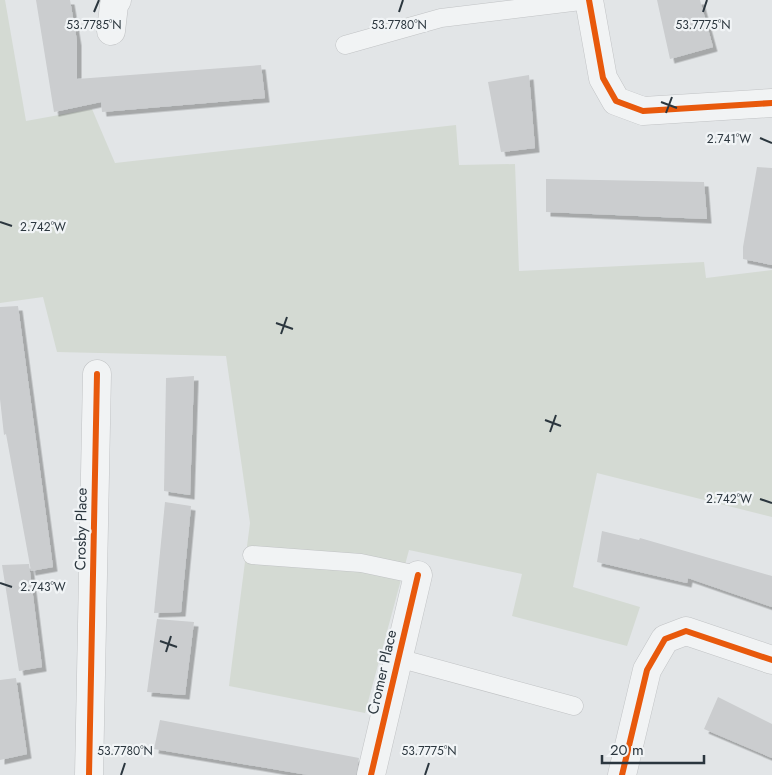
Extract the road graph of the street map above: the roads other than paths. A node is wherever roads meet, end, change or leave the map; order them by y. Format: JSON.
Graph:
{"nodes":[{"id":1,"x":117,"y":0,"type":"edge"},
{"id":2,"x":589,"y":0,"type":"edge"},
{"id":3,"x":111,"y":31,"type":"dead end"},
{"id":4,"x":345,"y":45,"type":"dead end"},
{"id":5,"x":772,"y":103,"type":"edge"},
{"id":6,"x":97,"y":374,"type":"dead end"},
{"id":7,"x":252,"y":555,"type":"dead end"},
{"id":8,"x":418,"y":575,"type":"joint"},
{"id":9,"x":398,"y":658,"type":"junction"},
{"id":10,"x":772,"y":660,"type":"edge"},
{"id":11,"x":574,"y":706,"type":"dead end"},
{"id":12,"x":89,"y":775,"type":"edge"},
{"id":13,"x":370,"y":775,"type":"edge"},
{"id":14,"x":622,"y":775,"type":"edge"}],
"edges":[{"from":1,"to":3,"type":"street"},
{"from":2,"to":4,"type":"lane"},
{"from":2,"to":5,"type":"street"},
{"from":6,"to":12,"type":"street","name":"Crosby Place"},
{"from":7,"to":8,"type":"lane"},
{"from":8,"to":9,"type":"street","name":"Cromer Place"},
{"from":9,"to":11,"type":"lane"},
{"from":9,"to":13,"type":"street","name":"Cromer Place"},
{"from":10,"to":14,"type":"street"}]}
